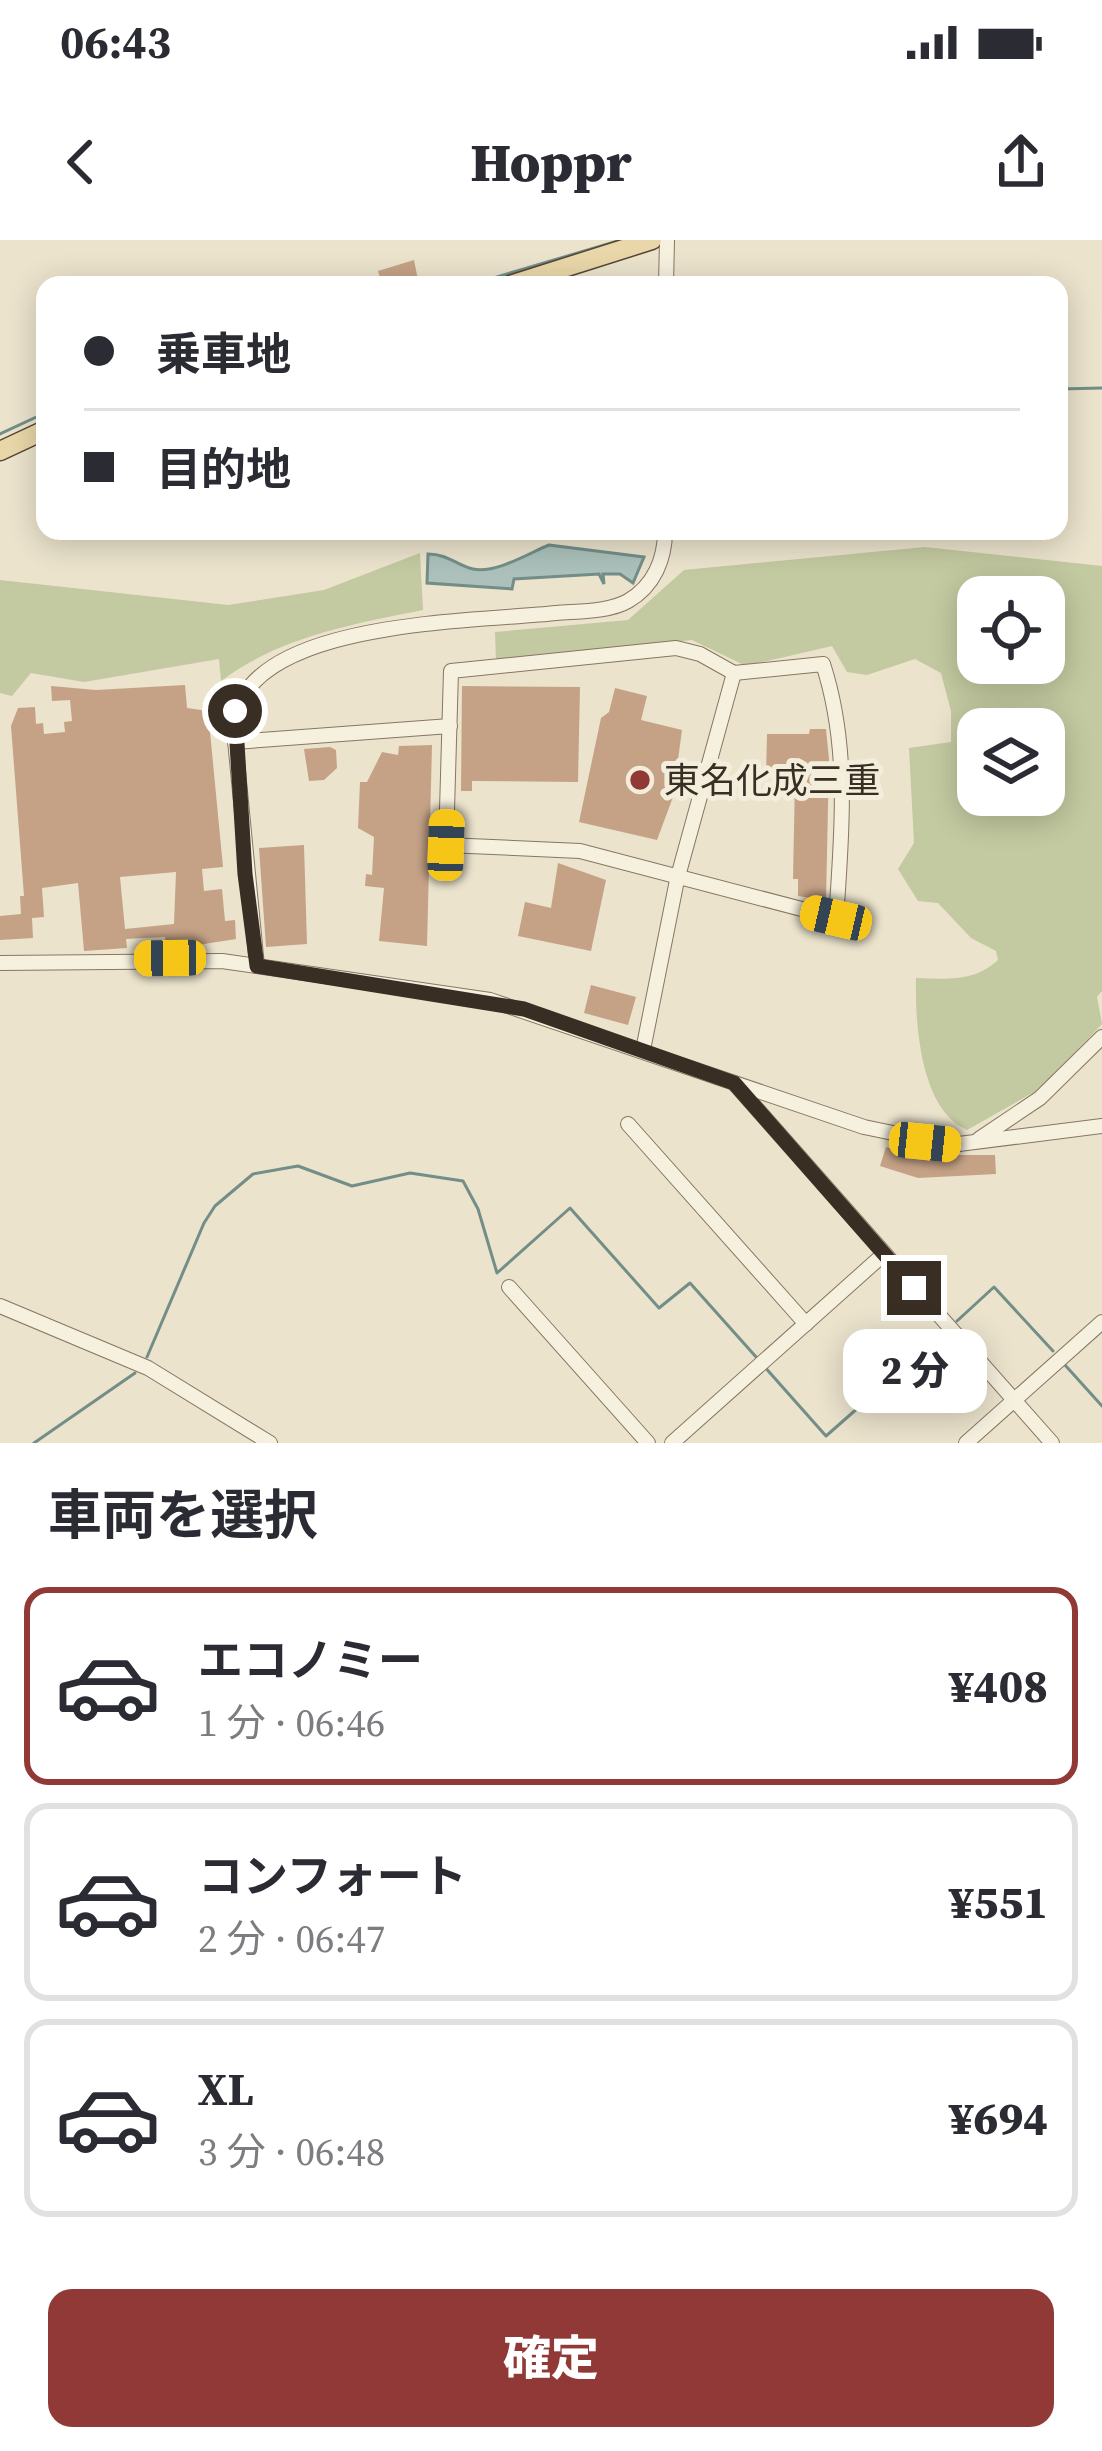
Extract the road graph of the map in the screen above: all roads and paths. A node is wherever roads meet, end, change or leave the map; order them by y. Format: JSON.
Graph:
{"nodes":[{"id":1,"x":652,"y":240,"type":"edge"},
{"id":2,"x":667,"y":240,"type":"edge"},
{"id":3,"x":538,"y":276,"type":"edge"},
{"id":4,"x":666,"y":276,"type":"edge"},
{"id":5,"x":36,"y":434,"type":"edge"},
{"id":6,"x":0,"y":451,"type":"edge"},
{"id":7,"x":664,"y":540,"type":"edge"},
{"id":8,"x":734,"y":673,"type":"junction"},
{"id":9,"x":450,"y":726,"type":"junction"},
{"id":10,"x":235,"y":742,"type":"junction"},
{"id":11,"x":677,"y":880,"type":"junction"},
{"id":12,"x":0,"y":963,"type":"edge"},
{"id":13,"x":257,"y":966,"type":"junction"},
{"id":14,"x":1102,"y":1037,"type":"edge"},
{"id":15,"x":643,"y":1050,"type":"junction"},
{"id":16,"x":734,"y":1083,"type":"junction"},
{"id":17,"x":628,"y":1124,"type":"dead end"},
{"id":18,"x":1102,"y":1126,"type":"edge"},
{"id":19,"x":975,"y":1142,"type":"junction"},
{"id":20,"x":884,"y":1254,"type":"junction"},
{"id":21,"x":509,"y":1287,"type":"dead end"},
{"id":22,"x":0,"y":1306,"type":"edge"},
{"id":23,"x":1102,"y":1322,"type":"edge"},
{"id":24,"x":806,"y":1324,"type":"junction"},
{"id":25,"x":1013,"y":1401,"type":"junction"},
{"id":26,"x":270,"y":1443,"type":"edge"},
{"id":27,"x":648,"y":1443,"type":"edge"},
{"id":28,"x":672,"y":1443,"type":"edge"},
{"id":29,"x":966,"y":1443,"type":"edge"},
{"id":30,"x":1052,"y":1443,"type":"edge"}],
"edges":[{"from":1,"to":3,"type":"main road"},
{"from":2,"to":4,"type":"street"},
{"from":5,"to":6,"type":"main road"},
{"from":7,"to":10,"type":"street"},
{"from":8,"to":9,"type":"street"},
{"from":8,"to":11,"type":"street"},
{"from":8,"to":11,"type":"street"},
{"from":9,"to":10,"type":"street"},
{"from":9,"to":11,"type":"street"},
{"from":10,"to":13,"type":"street"},
{"from":11,"to":15,"type":"street"},
{"from":12,"to":13,"type":"street"},
{"from":13,"to":15,"type":"street"},
{"from":14,"to":19,"type":"street"},
{"from":15,"to":16,"type":"street"},
{"from":16,"to":19,"type":"street"},
{"from":16,"to":20,"type":"street"},
{"from":17,"to":24,"type":"street"},
{"from":18,"to":19,"type":"street"},
{"from":20,"to":24,"type":"street"},
{"from":20,"to":25,"type":"street"},
{"from":21,"to":27,"type":"street"},
{"from":22,"to":26,"type":"street"},
{"from":23,"to":25,"type":"street"},
{"from":24,"to":28,"type":"street"},
{"from":25,"to":29,"type":"street"},
{"from":25,"to":30,"type":"street"}]}
